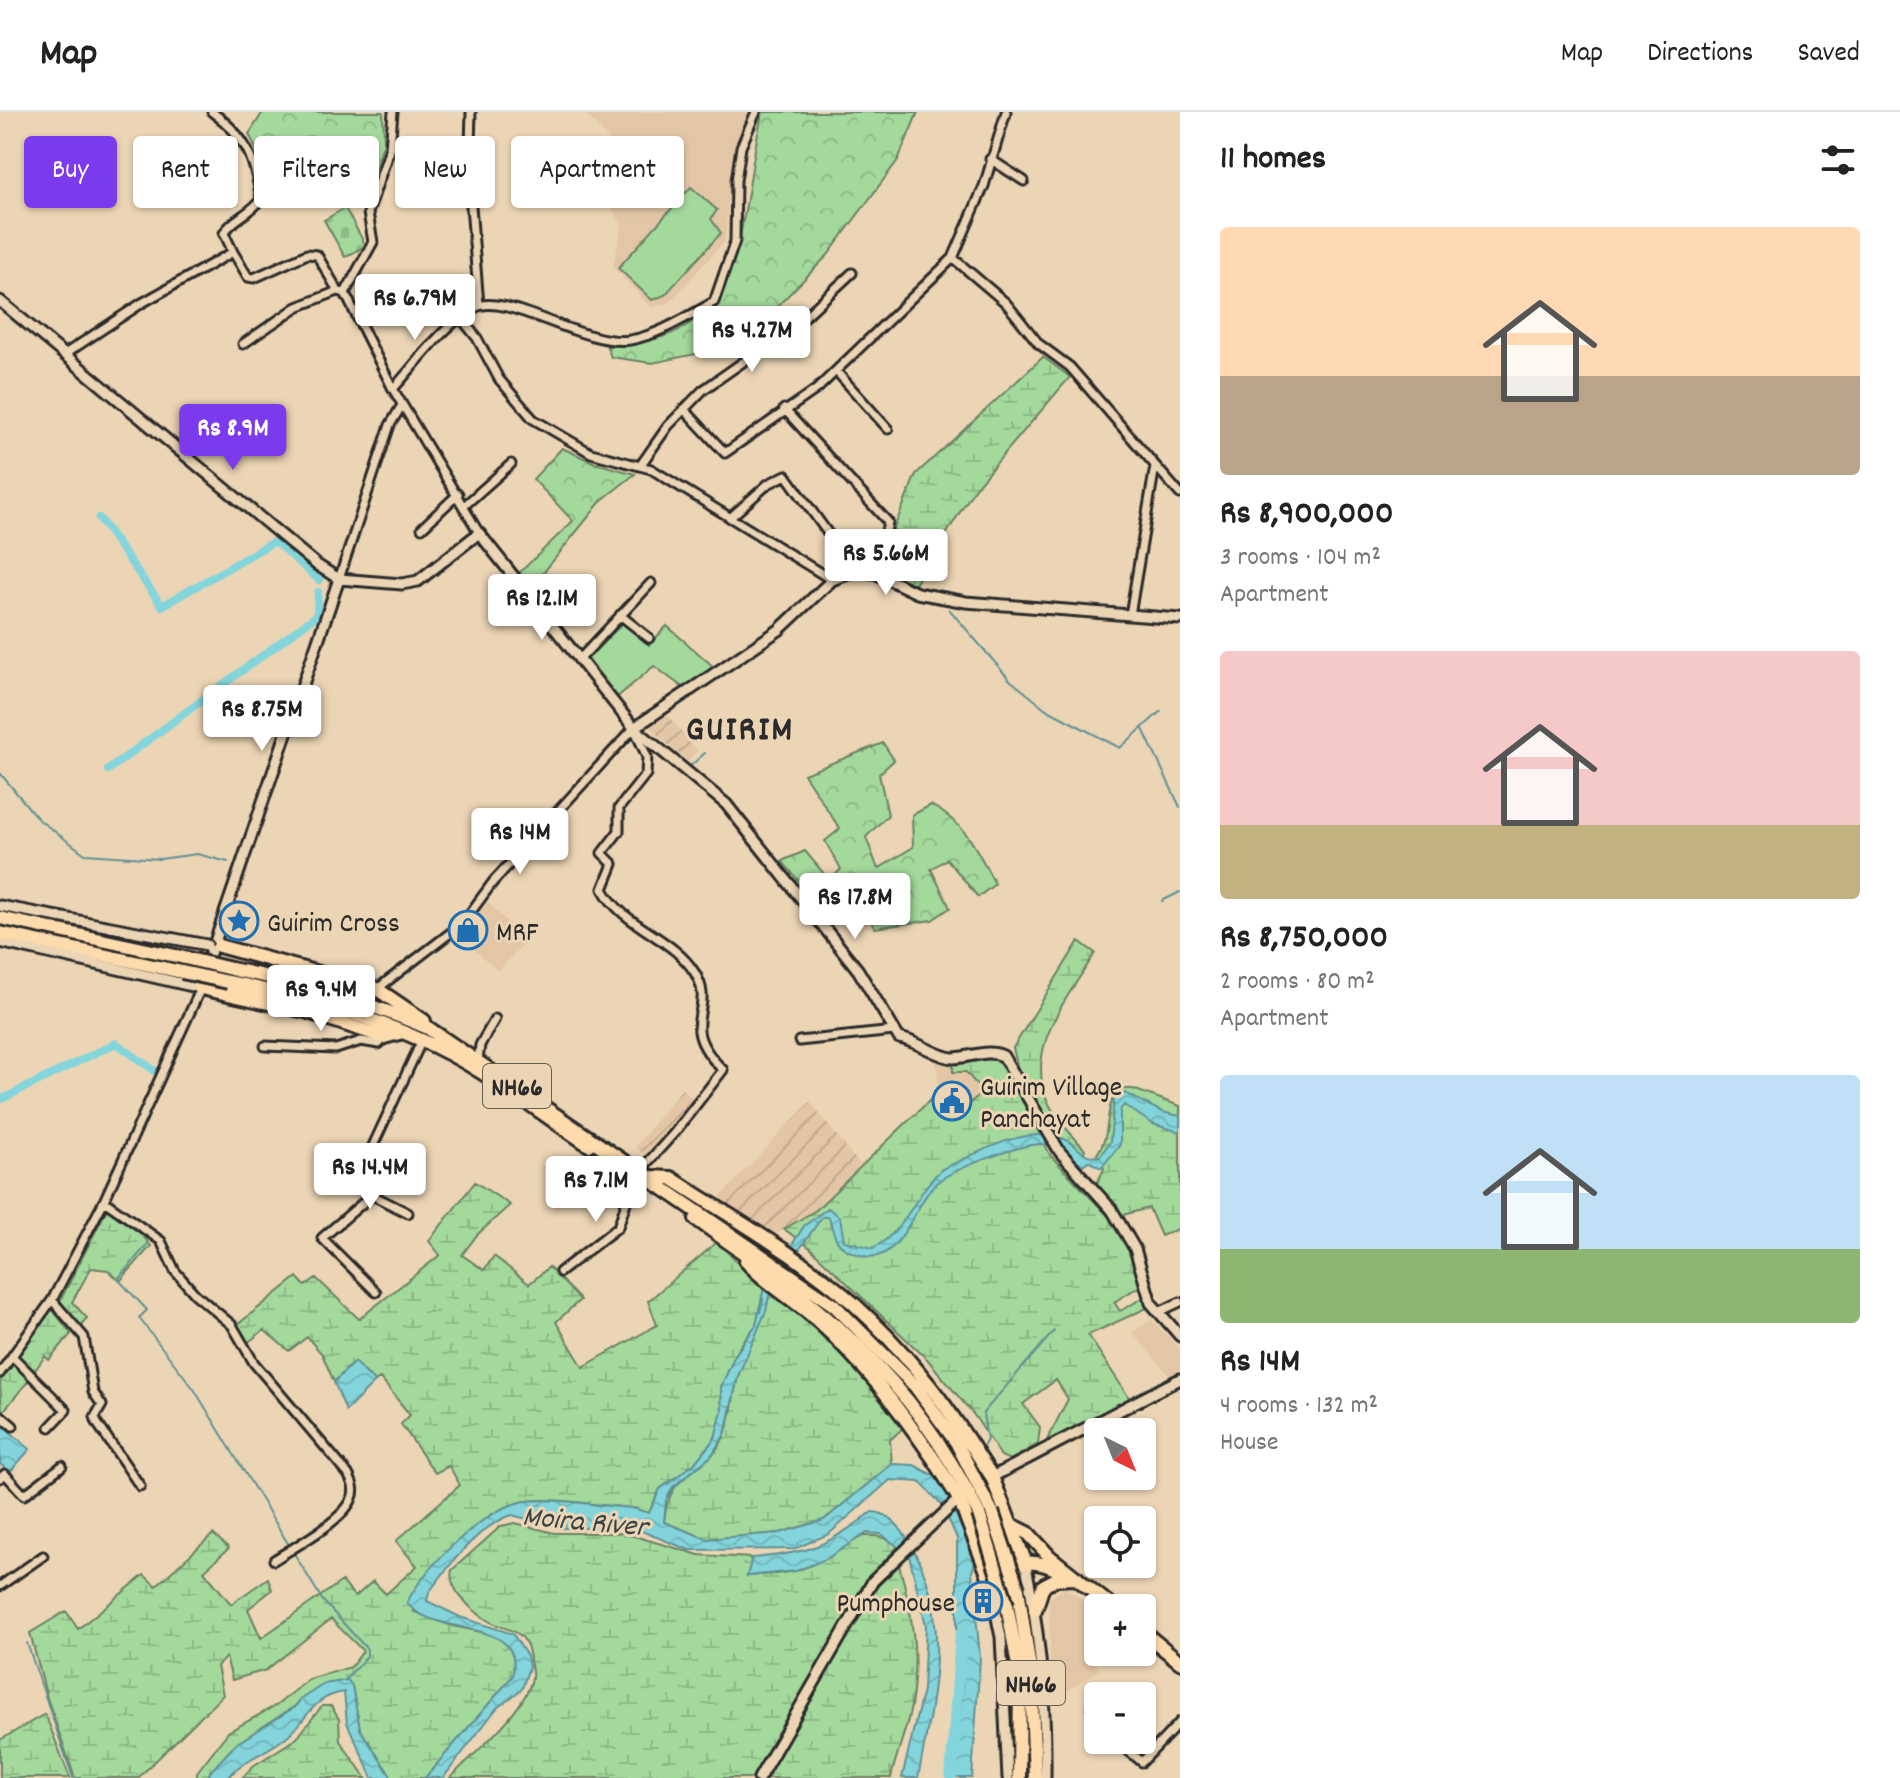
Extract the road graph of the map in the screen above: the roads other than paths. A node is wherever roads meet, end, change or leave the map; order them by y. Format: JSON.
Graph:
{"nodes":[{"id":1,"x":212,"y":112,"type":"edge"},
{"id":2,"x":393,"y":112,"type":"edge"},
{"id":3,"x":471,"y":112,"type":"edge"},
{"id":4,"x":756,"y":112,"type":"edge"},
{"id":5,"x":1006,"y":112,"type":"edge"},
{"id":6,"x":990,"y":159,"type":"junction"},
{"id":7,"x":1024,"y":181,"type":"dead end"},
{"id":8,"x":233,"y":252,"type":"junction"},
{"id":9,"x":953,"y":258,"type":"junction"},
{"id":10,"x":852,"y":273,"type":"dead end"},
{"id":11,"x":341,"y":292,"type":"junction"},
{"id":12,"x":0,"y":301,"type":"edge"},
{"id":13,"x":479,"y":305,"type":"junction"},
{"id":14,"x":461,"y":318,"type":"junction"},
{"id":15,"x":243,"y":344,"type":"dead end"},
{"id":16,"x":65,"y":354,"type":"junction"},
{"id":17,"x":836,"y":371,"type":"junction"},
{"id":18,"x":393,"y":389,"type":"junction"},
{"id":19,"x":402,"y":405,"type":"junction"},
{"id":20,"x":684,"y":409,"type":"junction"},
{"id":21,"x":784,"y":409,"type":"junction"},
{"id":22,"x":888,"y":429,"type":"dead end"},
{"id":23,"x":511,"y":464,"type":"dead end"},
{"id":24,"x":640,"y":466,"type":"junction"},
{"id":25,"x":1155,"y":466,"type":"junction"},
{"id":26,"x":458,"y":494,"type":"junction"},
{"id":27,"x":1180,"y":494,"type":"edge"},
{"id":28,"x":464,"y":506,"type":"junction"},
{"id":29,"x":730,"y":518,"type":"junction"},
{"id":30,"x":422,"y":528,"type":"dead end"},
{"id":31,"x":479,"y":533,"type":"junction"},
{"id":32,"x":855,"y":571,"type":"junction"},
{"id":33,"x":339,"y":579,"type":"junction"},
{"id":34,"x":832,"y":580,"type":"junction"},
{"id":35,"x":651,"y":583,"type":"dead end"},
{"id":36,"x":620,"y":615,"type":"junction"},
{"id":37,"x":1130,"y":615,"type":"junction"},
{"id":38,"x":1180,"y":619,"type":"edge"},
{"id":39,"x":649,"y":638,"type":"dead end"},
{"id":40,"x":579,"y":660,"type":"junction"},
{"id":41,"x":634,"y":728,"type":"junction"},
{"id":42,"x":0,"y":906,"type":"edge"},
{"id":43,"x":0,"y":918,"type":"edge"},
{"id":44,"x":0,"y":933,"type":"edge"},
{"id":45,"x":0,"y":942,"type":"edge"},
{"id":46,"x":213,"y":945,"type":"junction"},
{"id":47,"x":201,"y":988,"type":"junction"},
{"id":48,"x":377,"y":989,"type":"junction"},
{"id":49,"x":495,"y":1019,"type":"dead end"},
{"id":50,"x":894,"y":1031,"type":"junction"},
{"id":51,"x":403,"y":1032,"type":"junction"},
{"id":52,"x":425,"y":1034,"type":"junction"},
{"id":53,"x":386,"y":1037,"type":"junction"},
{"id":54,"x":799,"y":1041,"type":"dead end"},
{"id":55,"x":265,"y":1046,"type":"dead end"},
{"id":56,"x":478,"y":1061,"type":"junction"},
{"id":57,"x":331,"y":1154,"type":"dead end"},
{"id":58,"x":641,"y":1175,"type":"junction"},
{"id":59,"x":358,"y":1178,"type":"junction"},
{"id":60,"x":372,"y":1195,"type":"junction"},
{"id":61,"x":104,"y":1201,"type":"junction"},
{"id":62,"x":408,"y":1213,"type":"dead end"},
{"id":63,"x":735,"y":1246,"type":"junction"},
{"id":64,"x":560,"y":1272,"type":"dead end"},
{"id":65,"x":376,"y":1292,"type":"dead end"},
{"id":66,"x":52,"y":1300,"type":"junction"},
{"id":67,"x":1180,"y":1302,"type":"edge"},
{"id":68,"x":1159,"y":1312,"type":"junction"},
{"id":69,"x":1180,"y":1336,"type":"edge"},
{"id":70,"x":12,"y":1356,"type":"junction"},
{"id":71,"x":0,"y":1373,"type":"edge"},
{"id":72,"x":1180,"y":1379,"type":"edge"},
{"id":73,"x":0,"y":1415,"type":"edge"},
{"id":74,"x":13,"y":1426,"type":"dead end"},
{"id":75,"x":50,"y":1427,"type":"dead end"},
{"id":76,"x":62,"y":1466,"type":"dead end"},
{"id":77,"x":0,"y":1478,"type":"edge"},
{"id":78,"x":994,"y":1482,"type":"junction"},
{"id":79,"x":140,"y":1486,"type":"dead end"},
{"id":80,"x":956,"y":1501,"type":"junction"},
{"id":81,"x":985,"y":1513,"type":"junction"},
{"id":82,"x":1014,"y":1526,"type":"junction"},
{"id":83,"x":1028,"y":1533,"type":"junction"},
{"id":84,"x":976,"y":1540,"type":"junction"},
{"id":85,"x":43,"y":1556,"type":"dead end"},
{"id":86,"x":274,"y":1560,"type":"dead end"},
{"id":87,"x":1025,"y":1561,"type":"junction"},
{"id":88,"x":988,"y":1574,"type":"junction"},
{"id":89,"x":1077,"y":1578,"type":"junction"},
{"id":90,"x":0,"y":1586,"type":"edge"},
{"id":91,"x":1097,"y":1594,"type":"edge"},
{"id":92,"x":1035,"y":1610,"type":"junction"},
{"id":93,"x":1156,"y":1642,"type":"edge"},
{"id":94,"x":1180,"y":1662,"type":"edge"},
{"id":95,"x":1180,"y":1722,"type":"edge"},
{"id":96,"x":1156,"y":1747,"type":"edge"},
{"id":97,"x":1133,"y":1754,"type":"edge"},
{"id":98,"x":1150,"y":1754,"type":"edge"},
{"id":99,"x":759,"y":1778,"type":"edge"},
{"id":100,"x":1008,"y":1778,"type":"edge"},
{"id":101,"x":1019,"y":1778,"type":"edge"},
{"id":102,"x":1035,"y":1778,"type":"edge"},
{"id":103,"x":1045,"y":1778,"type":"edge"}],
"edges":[{"from":1,"to":8,"type":"street"},
{"from":2,"to":11,"type":"street"},
{"from":3,"to":13,"type":"street"},
{"from":4,"to":13,"type":"street"},
{"from":5,"to":6,"type":"street"},
{"from":6,"to":7,"type":"street"},
{"from":6,"to":9,"type":"street"},
{"from":8,"to":11,"type":"street"},
{"from":8,"to":16,"type":"street"},
{"from":9,"to":17,"type":"street"},
{"from":9,"to":25,"type":"street"},
{"from":10,"to":20,"type":"street"},
{"from":11,"to":15,"type":"street"},
{"from":11,"to":18,"type":"street"},
{"from":12,"to":16,"type":"street"},
{"from":13,"to":14,"type":"street"},
{"from":14,"to":18,"type":"street"},
{"from":14,"to":24,"type":"street"},
{"from":16,"to":33,"type":"street"},
{"from":17,"to":21,"type":"street"},
{"from":17,"to":22,"type":"street"},
{"from":18,"to":19,"type":"street"},
{"from":19,"to":26,"type":"street"},
{"from":19,"to":33,"type":"street"},
{"from":20,"to":21,"type":"street"},
{"from":20,"to":24,"type":"street"},
{"from":21,"to":32,"type":"street"},
{"from":23,"to":28,"type":"street"},
{"from":24,"to":29,"type":"street"},
{"from":25,"to":27,"type":"street"},
{"from":25,"to":37,"type":"street"},
{"from":26,"to":28,"type":"street"},
{"from":26,"to":30,"type":"street"},
{"from":28,"to":31,"type":"street"},
{"from":29,"to":32,"type":"street"},
{"from":29,"to":34,"type":"street"},
{"from":31,"to":33,"type":"street"},
{"from":31,"to":40,"type":"street"},
{"from":32,"to":34,"type":"street"},
{"from":32,"to":37,"type":"street"},
{"from":33,"to":46,"type":"street"},
{"from":34,"to":41,"type":"street"},
{"from":35,"to":36,"type":"street"},
{"from":36,"to":39,"type":"street"},
{"from":36,"to":40,"type":"street"},
{"from":37,"to":38,"type":"street"},
{"from":40,"to":41,"type":"street"},
{"from":41,"to":48,"type":"street"},
{"from":41,"to":50,"type":"street"},
{"from":41,"to":58,"type":"street"},
{"from":42,"to":46,"type":"street"},
{"from":43,"to":52,"type":"main road","number":"NH66","bridge":true},
{"from":44,"to":51,"type":"main road","number":"NH66","bridge":true},
{"from":45,"to":47,"type":"street"},
{"from":46,"to":47,"type":"street"},
{"from":46,"to":48,"type":"main road"},
{"from":47,"to":53,"type":"main road"},
{"from":47,"to":61,"type":"street"},
{"from":48,"to":52,"type":"main road"},
{"from":49,"to":56,"type":"street"},
{"from":50,"to":54,"type":"street"},
{"from":50,"to":68,"type":"street"},
{"from":51,"to":52,"type":"main road","number":"NH66"},
{"from":51,"to":53,"type":"main road"},
{"from":52,"to":56,"type":"main road","number":"NH66"},
{"from":52,"to":58,"type":"main road","number":"NH66"},
{"from":52,"to":59,"type":"street"},
{"from":53,"to":55,"type":"street"},
{"from":56,"to":58,"type":"main road","number":"NH66"},
{"from":57,"to":59,"type":"street"},
{"from":58,"to":63,"type":"main road","number":"NH66"},
{"from":58,"to":64,"type":"street"},
{"from":58,"to":78,"type":"main road"},
{"from":58,"to":81,"type":"main road","number":"NH66"},
{"from":59,"to":60,"type":"street"},
{"from":60,"to":62,"type":"street"},
{"from":60,"to":65,"type":"street"},
{"from":61,"to":66,"type":"street"},
{"from":61,"to":86,"type":"street"},
{"from":63,"to":80,"type":"main road"},
{"from":63,"to":81,"type":"main road","number":"NH66"},
{"from":66,"to":70,"type":"street"},
{"from":66,"to":79,"type":"street"},
{"from":67,"to":68,"type":"street"},
{"from":68,"to":69,"type":"street"},
{"from":70,"to":71,"type":"street"},
{"from":70,"to":75,"type":"street"},
{"from":72,"to":78,"type":"street"},
{"from":73,"to":74,"type":"street"},
{"from":76,"to":77,"type":"street"},
{"from":78,"to":82,"type":"main road"},
{"from":78,"to":83,"type":"main road"},
{"from":80,"to":84,"type":"main road"},
{"from":80,"to":99,"type":"street"},
{"from":81,"to":101,"type":"main road","number":"NH66","bridge":true},
{"from":81,"to":102,"type":"main road","number":"NH66","bridge":true},
{"from":82,"to":83,"type":"main road"},
{"from":82,"to":84,"type":"main road"},
{"from":82,"to":87,"type":"main road"},
{"from":83,"to":89,"type":"main road"},
{"from":84,"to":88,"type":"main road"},
{"from":85,"to":90,"type":"street"},
{"from":87,"to":88,"type":"main road"},
{"from":87,"to":89,"type":"main road"},
{"from":87,"to":92,"type":"street"},
{"from":88,"to":100,"type":"street"},
{"from":89,"to":91,"type":"main road"},
{"from":89,"to":92,"type":"main road"},
{"from":92,"to":103,"type":"street"},
{"from":93,"to":94,"type":"main road"},
{"from":95,"to":96,"type":"street"},
{"from":97,"to":98,"type":"street"}]}
